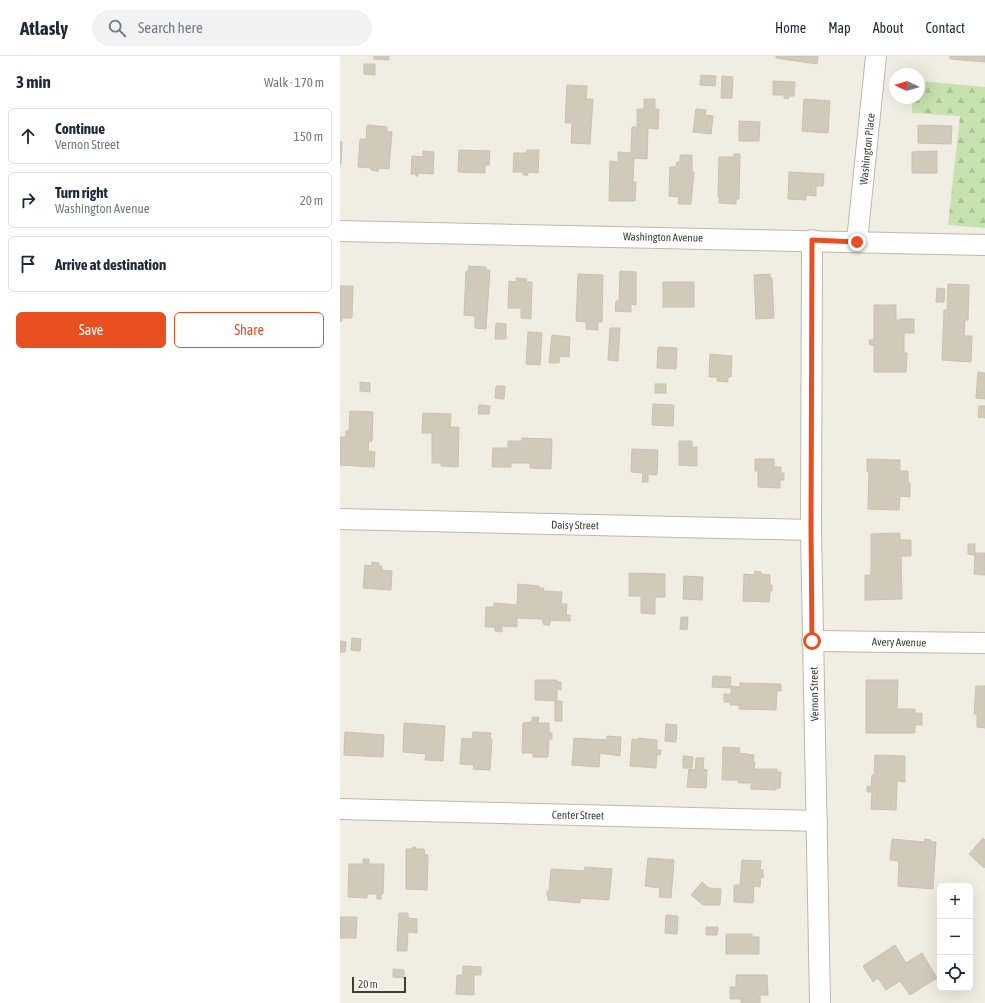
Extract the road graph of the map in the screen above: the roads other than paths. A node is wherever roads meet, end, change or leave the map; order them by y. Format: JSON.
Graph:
{"nodes":[{"id":1,"x":876,"y":56,"type":"edge"},
{"id":2,"x":340,"y":231,"type":"edge"},
{"id":3,"x":812,"y":240,"type":"junction"},
{"id":4,"x":857,"y":242,"type":"junction"},
{"id":5,"x":985,"y":245,"type":"edge"},
{"id":6,"x":340,"y":519,"type":"edge"},
{"id":7,"x":811,"y":530,"type":"junction"},
{"id":8,"x":812,"y":641,"type":"junction"},
{"id":9,"x":985,"y":644,"type":"edge"},
{"id":10,"x":340,"y":809,"type":"edge"},
{"id":11,"x":817,"y":821,"type":"junction"},
{"id":12,"x":820,"y":1003,"type":"edge"}],
"edges":[{"from":1,"to":4,"type":"street","name":"Washington Place"},
{"from":2,"to":3,"type":"street","name":"Washington Avenue"},
{"from":3,"to":4,"type":"street","name":"Washington Avenue"},
{"from":3,"to":7,"type":"street","name":"Vernon Street"},
{"from":4,"to":5,"type":"street","name":"Washington Avenue"},
{"from":6,"to":7,"type":"street","name":"Daisy Street"},
{"from":7,"to":8,"type":"street","name":"Vernon Street"},
{"from":8,"to":9,"type":"street","name":"Avery Avenue"},
{"from":8,"to":11,"type":"street","name":"Vernon Street"},
{"from":10,"to":11,"type":"street","name":"Center Street"},
{"from":11,"to":12,"type":"street","name":"Vernon Street"}]}
